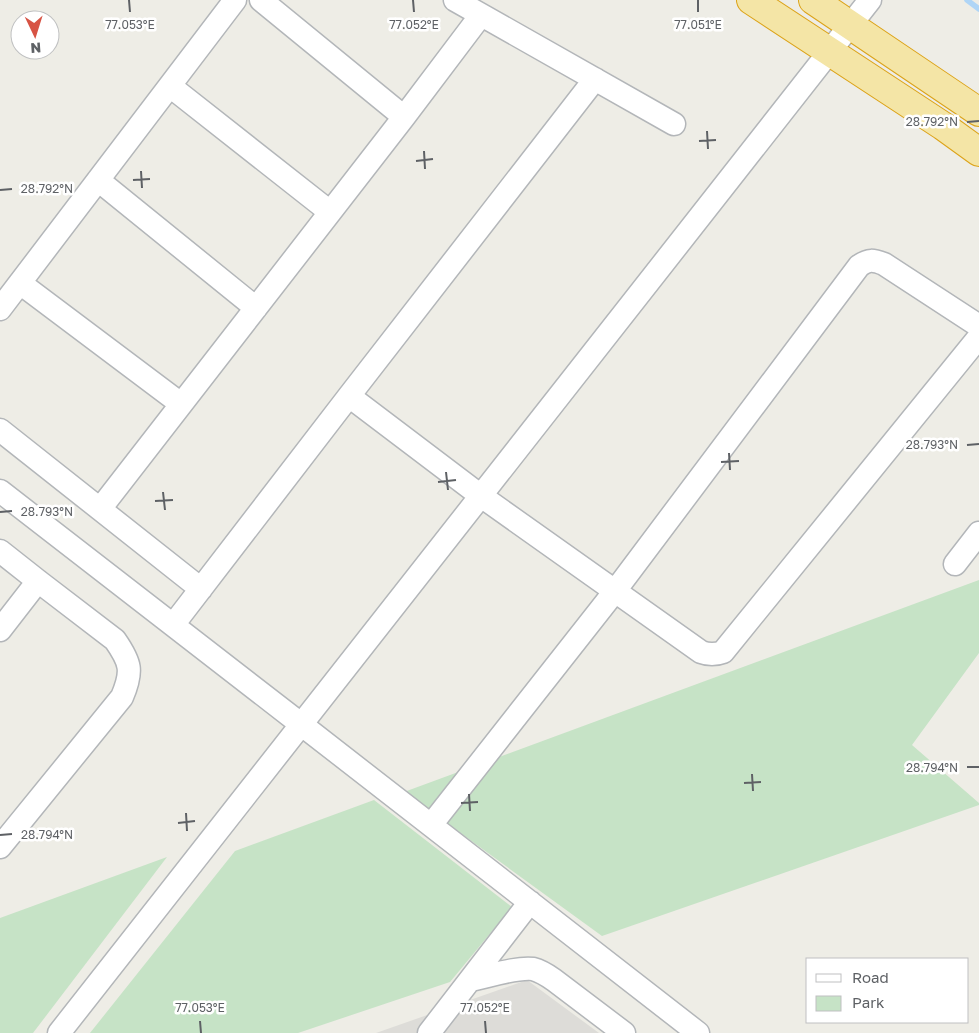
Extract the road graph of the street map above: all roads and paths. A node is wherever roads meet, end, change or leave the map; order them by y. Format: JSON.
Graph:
{"nodes":[{"id":1,"x":235,"y":0,"type":"edge"},
{"id":2,"x":261,"y":0,"type":"edge"},
{"id":3,"x":455,"y":0,"type":"edge"},
{"id":4,"x":751,"y":0,"type":"edge"},
{"id":5,"x":813,"y":0,"type":"edge"},
{"id":6,"x":870,"y":0,"type":"edge"},
{"id":7,"x":481,"y":15,"type":"junction"},
{"id":8,"x":851,"y":25,"type":"junction"},
{"id":9,"x":830,"y":52,"type":"junction"},
{"id":10,"x":595,"y":79,"type":"junction"},
{"id":11,"x":170,"y":86,"type":"junction"},
{"id":12,"x":979,"y":112,"type":"edge"},
{"id":13,"x":404,"y":117,"type":"junction"},
{"id":14,"x":674,"y":124,"type":"dead end"},
{"id":15,"x":979,"y":152,"type":"edge"},
{"id":16,"x":98,"y":180,"type":"junction"},
{"id":17,"x":330,"y":212,"type":"junction"},
{"id":18,"x":20,"y":284,"type":"junction"},
{"id":19,"x":256,"y":308,"type":"junction"},
{"id":20,"x":0,"y":309,"type":"edge"},
{"id":21,"x":979,"y":326,"type":"edge"},
{"id":22,"x":979,"y":337,"type":"edge"},
{"id":23,"x":349,"y":396,"type":"junction"},
{"id":24,"x":181,"y":404,"type":"junction"},
{"id":25,"x":0,"y":430,"type":"edge"},
{"id":26,"x":0,"y":491,"type":"edge"},
{"id":27,"x":481,"y":496,"type":"junction"},
{"id":28,"x":100,"y":509,"type":"junction"},
{"id":29,"x":979,"y":533,"type":"edge"},
{"id":30,"x":0,"y":551,"type":"edge"},
{"id":31,"x":955,"y":564,"type":"dead end"},
{"id":32,"x":38,"y":581,"type":"junction"},
{"id":33,"x":201,"y":589,"type":"junction"},
{"id":34,"x":615,"y":591,"type":"junction"},
{"id":35,"x":173,"y":625,"type":"junction"},
{"id":36,"x":0,"y":630,"type":"edge"},
{"id":37,"x":302,"y":724,"type":"junction"},
{"id":38,"x":431,"y":825,"type":"junction"},
{"id":39,"x":0,"y":847,"type":"edge"},
{"id":40,"x":530,"y":902,"type":"junction"},
{"id":41,"x":470,"y":980,"type":"junction"},
{"id":42,"x":694,"y":1032,"type":"edge"},
{"id":43,"x":59,"y":1033,"type":"edge"},
{"id":44,"x":430,"y":1033,"type":"edge"},
{"id":45,"x":624,"y":1033,"type":"edge"}],
"edges":[{"from":1,"to":11,"type":"street"},
{"from":2,"to":13,"type":"street"},
{"from":3,"to":7,"type":"street"},
{"from":4,"to":9,"type":"highway"},
{"from":5,"to":8,"type":"highway"},
{"from":6,"to":8,"type":"street"},
{"from":7,"to":10,"type":"street"},
{"from":7,"to":13,"type":"street"},
{"from":8,"to":9,"type":"street"},
{"from":8,"to":12,"type":"highway"},
{"from":9,"to":15,"type":"highway"},
{"from":9,"to":27,"type":"street"},
{"from":10,"to":14,"type":"street"},
{"from":10,"to":23,"type":"street"},
{"from":11,"to":16,"type":"street"},
{"from":11,"to":17,"type":"street"},
{"from":13,"to":17,"type":"street"},
{"from":16,"to":18,"type":"street"},
{"from":16,"to":19,"type":"street"},
{"from":17,"to":19,"type":"street"},
{"from":18,"to":20,"type":"street"},
{"from":18,"to":24,"type":"street"},
{"from":19,"to":24,"type":"street"},
{"from":21,"to":34,"type":"street"},
{"from":22,"to":34,"type":"street"},
{"from":23,"to":27,"type":"street"},
{"from":23,"to":33,"type":"street"},
{"from":24,"to":28,"type":"street"},
{"from":25,"to":28,"type":"street"},
{"from":26,"to":35,"type":"street"},
{"from":27,"to":34,"type":"street"},
{"from":27,"to":37,"type":"street"},
{"from":28,"to":33,"type":"street"},
{"from":29,"to":31,"type":"street"},
{"from":30,"to":32,"type":"street"},
{"from":32,"to":36,"type":"street"},
{"from":32,"to":39,"type":"street"},
{"from":33,"to":35,"type":"street"},
{"from":34,"to":38,"type":"street"},
{"from":35,"to":37,"type":"street"},
{"from":37,"to":38,"type":"street"},
{"from":37,"to":43,"type":"street"},
{"from":38,"to":40,"type":"street"},
{"from":40,"to":41,"type":"street"},
{"from":40,"to":42,"type":"street"},
{"from":41,"to":44,"type":"street"},
{"from":41,"to":45,"type":"street"}]}
